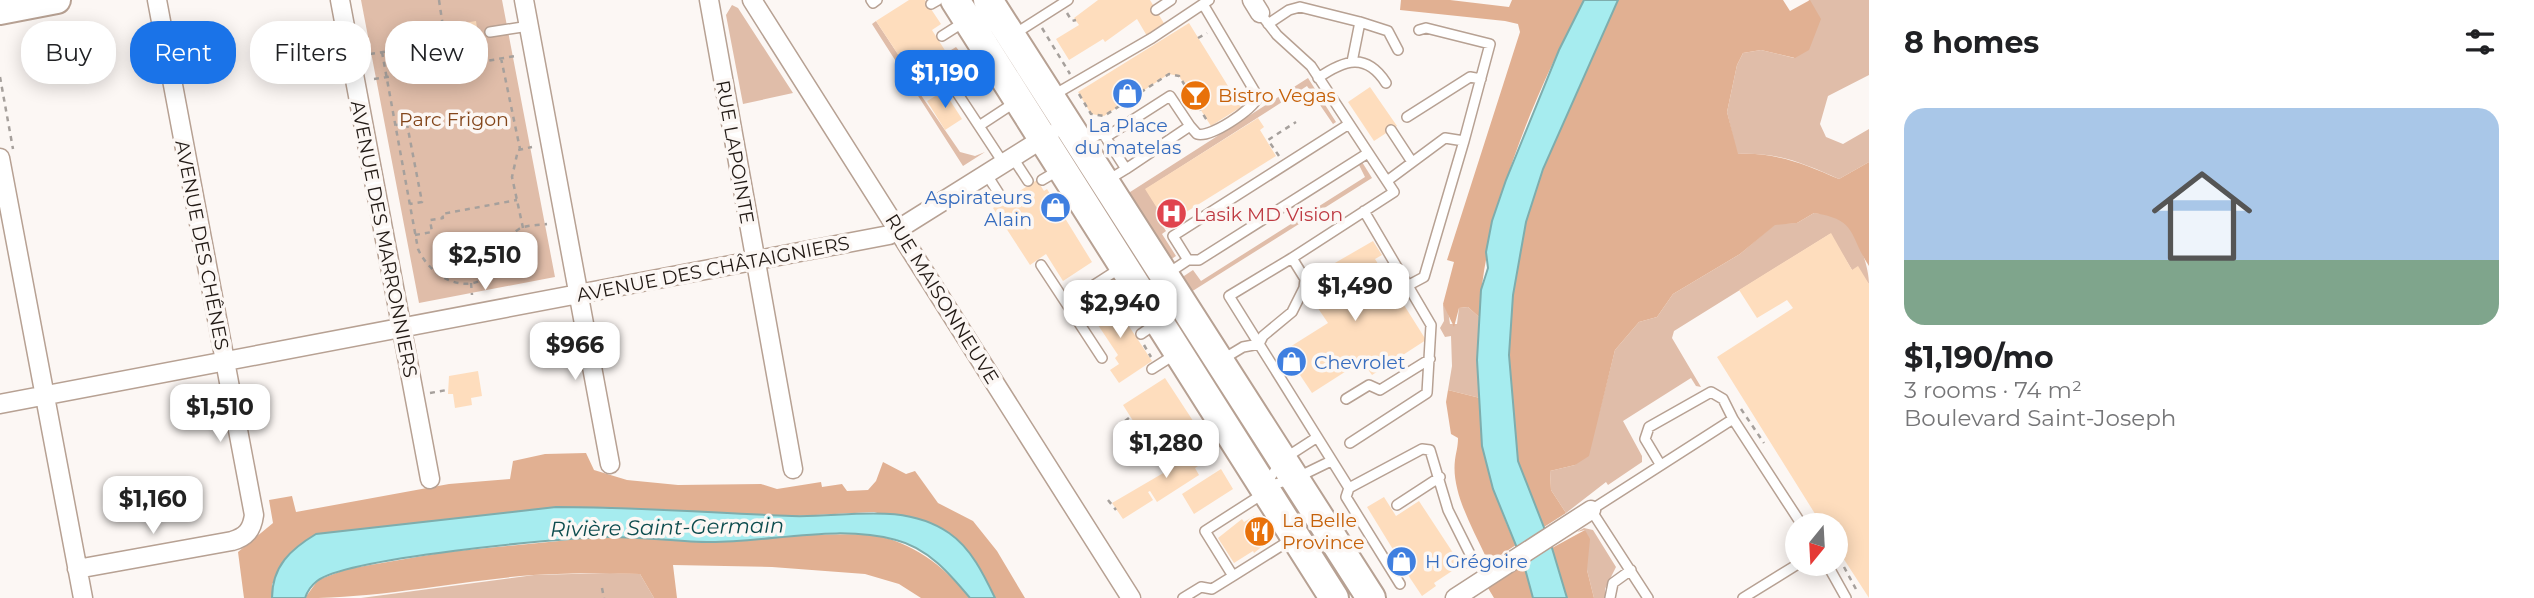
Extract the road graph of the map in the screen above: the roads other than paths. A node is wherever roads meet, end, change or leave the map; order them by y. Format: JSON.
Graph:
{"nodes":[{"id":1,"x":57,"y":0,"type":"edge"},
{"id":2,"x":157,"y":0,"type":"edge"},
{"id":3,"x":340,"y":0,"type":"edge"},
{"id":4,"x":524,"y":0,"type":"edge"},
{"id":5,"x":709,"y":0,"type":"edge"},
{"id":6,"x":752,"y":0,"type":"edge"},
{"id":7,"x":871,"y":0,"type":"edge"},
{"id":8,"x":877,"y":0,"type":"edge"},
{"id":9,"x":988,"y":0,"type":"edge"},
{"id":10,"x":1068,"y":0,"type":"edge"},
{"id":11,"x":1171,"y":0,"type":"edge"},
{"id":12,"x":1206,"y":2,"type":"edge"},
{"id":13,"x":948,"y":6,"type":"edge"},
{"id":14,"x":1156,"y":10,"type":"dead end"},
{"id":15,"x":0,"y":11,"type":"edge"},
{"id":16,"x":1260,"y":12,"type":"edge"},
{"id":17,"x":1360,"y":22,"type":"junction"},
{"id":18,"x":529,"y":26,"type":"junction"},
{"id":19,"x":1419,"y":30,"type":"dead end"},
{"id":20,"x":490,"y":32,"type":"dead end"},
{"id":21,"x":942,"y":36,"type":"dead end"},
{"id":22,"x":1011,"y":36,"type":"junction"},
{"id":23,"x":1398,"y":50,"type":"dead end"},
{"id":24,"x":990,"y":56,"type":"junction"},
{"id":25,"x":1352,"y":62,"type":"junction"},
{"id":26,"x":1318,"y":78,"type":"junction"},
{"id":27,"x":1481,"y":79,"type":"junction"},
{"id":28,"x":1386,"y":83,"type":"dead end"},
{"id":29,"x":1050,"y":98,"type":"junction"},
{"id":30,"x":1018,"y":100,"type":"junction"},
{"id":31,"x":1407,"y":117,"type":"dead end"},
{"id":32,"x":1349,"y":124,"type":"junction"},
{"id":33,"x":979,"y":126,"type":"junction"},
{"id":34,"x":1190,"y":127,"type":"junction"},
{"id":35,"x":1391,"y":130,"type":"dead end"},
{"id":36,"x":1085,"y":136,"type":"junction"},
{"id":37,"x":1042,"y":139,"type":"junction"},
{"id":38,"x":1464,"y":141,"type":"junction"},
{"id":39,"x":1368,"y":153,"type":"junction"},
{"id":40,"x":0,"y":158,"type":"edge"},
{"id":41,"x":1009,"y":161,"type":"junction"},
{"id":42,"x":1412,"y":162,"type":"junction"},
{"id":43,"x":987,"y":175,"type":"junction"},
{"id":44,"x":1115,"y":176,"type":"junction"},
{"id":45,"x":1028,"y":181,"type":"dead end"},
{"id":46,"x":1387,"y":181,"type":"junction"},
{"id":47,"x":1001,"y":197,"type":"dead end"},
{"id":48,"x":1364,"y":211,"type":"junction"},
{"id":49,"x":898,"y":231,"type":"junction"},
{"id":50,"x":1292,"y":258,"type":"junction"},
{"id":51,"x":755,"y":260,"type":"junction"},
{"id":52,"x":1188,"y":260,"type":"junction"},
{"id":53,"x":1041,"y":265,"type":"dead end"},
{"id":54,"x":1123,"y":266,"type":"junction"},
{"id":55,"x":1409,"y":285,"type":"junction"},
{"id":56,"x":1145,"y":288,"type":"junction"},
{"id":57,"x":578,"y":294,"type":"junction"},
{"id":58,"x":1066,"y":303,"type":"junction"},
{"id":59,"x":400,"y":329,"type":"junction"},
{"id":60,"x":1259,"y":344,"type":"junction"},
{"id":61,"x":1102,"y":358,"type":"dead end"},
{"id":62,"x":1430,"y":359,"type":"junction"},
{"id":63,"x":224,"y":361,"type":"junction"},
{"id":64,"x":1219,"y":362,"type":"junction"},
{"id":65,"x":45,"y":396,"type":"junction"},
{"id":66,"x":1346,"y":400,"type":"dead end"},
{"id":67,"x":0,"y":404,"type":"edge"},
{"id":68,"x":1733,"y":419,"type":"junction"},
{"id":69,"x":1315,"y":438,"type":"junction"},
{"id":70,"x":1350,"y":443,"type":"dead end"},
{"id":71,"x":1331,"y":461,"type":"junction"},
{"id":72,"x":610,"y":464,"type":"dead end"},
{"id":73,"x":1660,"y":464,"type":"junction"},
{"id":74,"x":793,"y":469,"type":"dead end"},
{"id":75,"x":1288,"y":470,"type":"junction"},
{"id":76,"x":1440,"y":477,"type":"junction"},
{"id":77,"x":430,"y":479,"type":"dead end"},
{"id":78,"x":1264,"y":486,"type":"junction"},
{"id":79,"x":1349,"y":488,"type":"junction"},
{"id":80,"x":1397,"y":505,"type":"dead end"},
{"id":81,"x":1591,"y":510,"type":"junction"},
{"id":82,"x":1794,"y":513,"type":"edge"},
{"id":83,"x":1295,"y":537,"type":"junction"},
{"id":84,"x":1470,"y":554,"type":"dead end"},
{"id":85,"x":77,"y":569,"type":"junction"},
{"id":86,"x":1631,"y":570,"type":"junction"},
{"id":87,"x":1785,"y":572,"type":"edge"},
{"id":88,"x":1233,"y":576,"type":"junction"},
{"id":89,"x":1833,"y":576,"type":"edge"},
{"id":90,"x":1400,"y":584,"type":"dead end"},
{"id":91,"x":83,"y":598,"type":"edge"},
{"id":92,"x":1131,"y":598,"type":"edge"},
{"id":93,"x":1183,"y":598,"type":"edge"},
{"id":94,"x":1334,"y":598,"type":"edge"},
{"id":95,"x":1371,"y":598,"type":"edge"},
{"id":96,"x":1455,"y":598,"type":"edge"},
{"id":97,"x":1610,"y":598,"type":"edge"},
{"id":98,"x":1648,"y":598,"type":"edge"},
{"id":99,"x":1743,"y":598,"type":"edge"},
{"id":100,"x":1846,"y":598,"type":"edge"}],
"edges":[{"from":1,"to":15,"type":"street"},
{"from":2,"to":63,"type":"street","name":"AVENUE DES CHÊNES"},
{"from":3,"to":59,"type":"street","name":"AVENUE DES MARRONNIERS"},
{"from":4,"to":18,"type":"street"},
{"from":5,"to":51,"type":"street","name":"RUE LAPOINTE"},
{"from":6,"to":49,"type":"street","name":"RUE MAISONNEUVE"},
{"from":7,"to":8,"type":"lane"},
{"from":9,"to":22,"type":"main road"},
{"from":10,"to":22,"type":"lane"},
{"from":11,"to":14,"type":"lane"},
{"from":12,"to":29,"type":"lane"},
{"from":12,"to":34,"type":"lane"},
{"from":13,"to":21,"type":"lane"},
{"from":13,"to":24,"type":"main road"},
{"from":16,"to":17,"type":"lane"},
{"from":16,"to":26,"type":"lane"},
{"from":17,"to":23,"type":"lane"},
{"from":17,"to":25,"type":"lane"},
{"from":18,"to":20,"type":"lane"},
{"from":18,"to":57,"type":"street"},
{"from":19,"to":27,"type":"lane"},
{"from":22,"to":29,"type":"main road"},
{"from":24,"to":30,"type":"main road"},
{"from":24,"to":33,"type":"lane"},
{"from":25,"to":26,"type":"lane"},
{"from":25,"to":28,"type":"lane"},
{"from":26,"to":32,"type":"lane"},
{"from":27,"to":31,"type":"lane"},
{"from":27,"to":38,"type":"lane"},
{"from":29,"to":36,"type":"main road"},
{"from":30,"to":33,"type":"lane"},
{"from":30,"to":37,"type":"main road"},
{"from":32,"to":39,"type":"lane"},
{"from":32,"to":52,"type":"lane"},
{"from":33,"to":41,"type":"lane"},
{"from":34,"to":36,"type":"lane"},
{"from":34,"to":44,"type":"lane"},
{"from":35,"to":42,"type":"lane"},
{"from":36,"to":37,"type":"street","name":"AVENUE DES CHÂTAIGNIERS"},
{"from":36,"to":44,"type":"main road"},
{"from":37,"to":41,"type":"street","name":"AVENUE DES CHÂTAIGNIERS"},
{"from":37,"to":54,"type":"main road"},
{"from":38,"to":42,"type":"lane"},
{"from":38,"to":55,"type":"lane"},
{"from":39,"to":46,"type":"lane"},
{"from":39,"to":52,"type":"lane"},
{"from":40,"to":65,"type":"street"},
{"from":41,"to":43,"type":"street","name":"AVENUE DES CHÂTAIGNIERS"},
{"from":41,"to":45,"type":"lane"},
{"from":42,"to":46,"type":"lane"},
{"from":43,"to":47,"type":"lane"},
{"from":43,"to":49,"type":"street","name":"AVENUE DES CHÂTAIGNIERS"},
{"from":44,"to":56,"type":"main road"},
{"from":46,"to":48,"type":"lane"},
{"from":48,"to":50,"type":"lane"},
{"from":48,"to":55,"type":"lane"},
{"from":49,"to":51,"type":"street","name":"AVENUE DES CHÂTAIGNIERS"},
{"from":49,"to":92,"type":"street","name":"RUE MAISONNEUVE"},
{"from":50,"to":60,"type":"lane"},
{"from":50,"to":60,"type":"lane"},
{"from":51,"to":57,"type":"street","name":"AVENUE DES CHÂTAIGNIERS"},
{"from":51,"to":74,"type":"street","name":"RUE LAPOINTE"},
{"from":52,"to":56,"type":"lane"},
{"from":53,"to":58,"type":"lane"},
{"from":54,"to":56,"type":"main road"},
{"from":54,"to":58,"type":"lane"},
{"from":55,"to":62,"type":"lane"},
{"from":56,"to":64,"type":"main road"},
{"from":56,"to":78,"type":"main road"},
{"from":57,"to":59,"type":"street","name":"AVENUE DES CHÂTAIGNIERS"},
{"from":57,"to":72,"type":"street"},
{"from":58,"to":61,"type":"lane"},
{"from":59,"to":63,"type":"street","name":"AVENUE DES CHÂTAIGNIERS"},
{"from":59,"to":77,"type":"street","name":"AVENUE DES MARRONNIERS"},
{"from":60,"to":64,"type":"lane"},
{"from":60,"to":69,"type":"lane"},
{"from":62,"to":66,"type":"lane"},
{"from":62,"to":70,"type":"lane"},
{"from":63,"to":65,"type":"street","name":"AVENUE DES CHÂTAIGNIERS"},
{"from":63,"to":85,"type":"street","name":"AVENUE DES CHÊNES"},
{"from":64,"to":75,"type":"main road"},
{"from":65,"to":67,"type":"street","name":"AVENUE DES CHÂTAIGNIERS"},
{"from":65,"to":85,"type":"street"},
{"from":68,"to":73,"type":"lane"},
{"from":68,"to":73,"type":"lane"},
{"from":68,"to":82,"type":"lane"},
{"from":69,"to":71,"type":"lane"},
{"from":69,"to":75,"type":"lane"},
{"from":71,"to":75,"type":"lane"},
{"from":71,"to":79,"type":"lane"},
{"from":73,"to":81,"type":"lane"},
{"from":75,"to":78,"type":"lane"},
{"from":75,"to":78,"type":"lane"},
{"from":75,"to":95,"type":"main road"},
{"from":76,"to":79,"type":"lane"},
{"from":76,"to":80,"type":"lane"},
{"from":76,"to":84,"type":"lane"},
{"from":78,"to":83,"type":"main road"},
{"from":78,"to":88,"type":"lane"},
{"from":79,"to":90,"type":"lane"},
{"from":81,"to":86,"type":"lane"},
{"from":81,"to":96,"type":"street"},
{"from":83,"to":88,"type":"lane"},
{"from":83,"to":94,"type":"main road"},
{"from":85,"to":91,"type":"street"},
{"from":86,"to":97,"type":"lane"},
{"from":86,"to":98,"type":"lane"},
{"from":87,"to":99,"type":"lane"},
{"from":88,"to":93,"type":"lane"},
{"from":89,"to":100,"type":"lane"}]}
